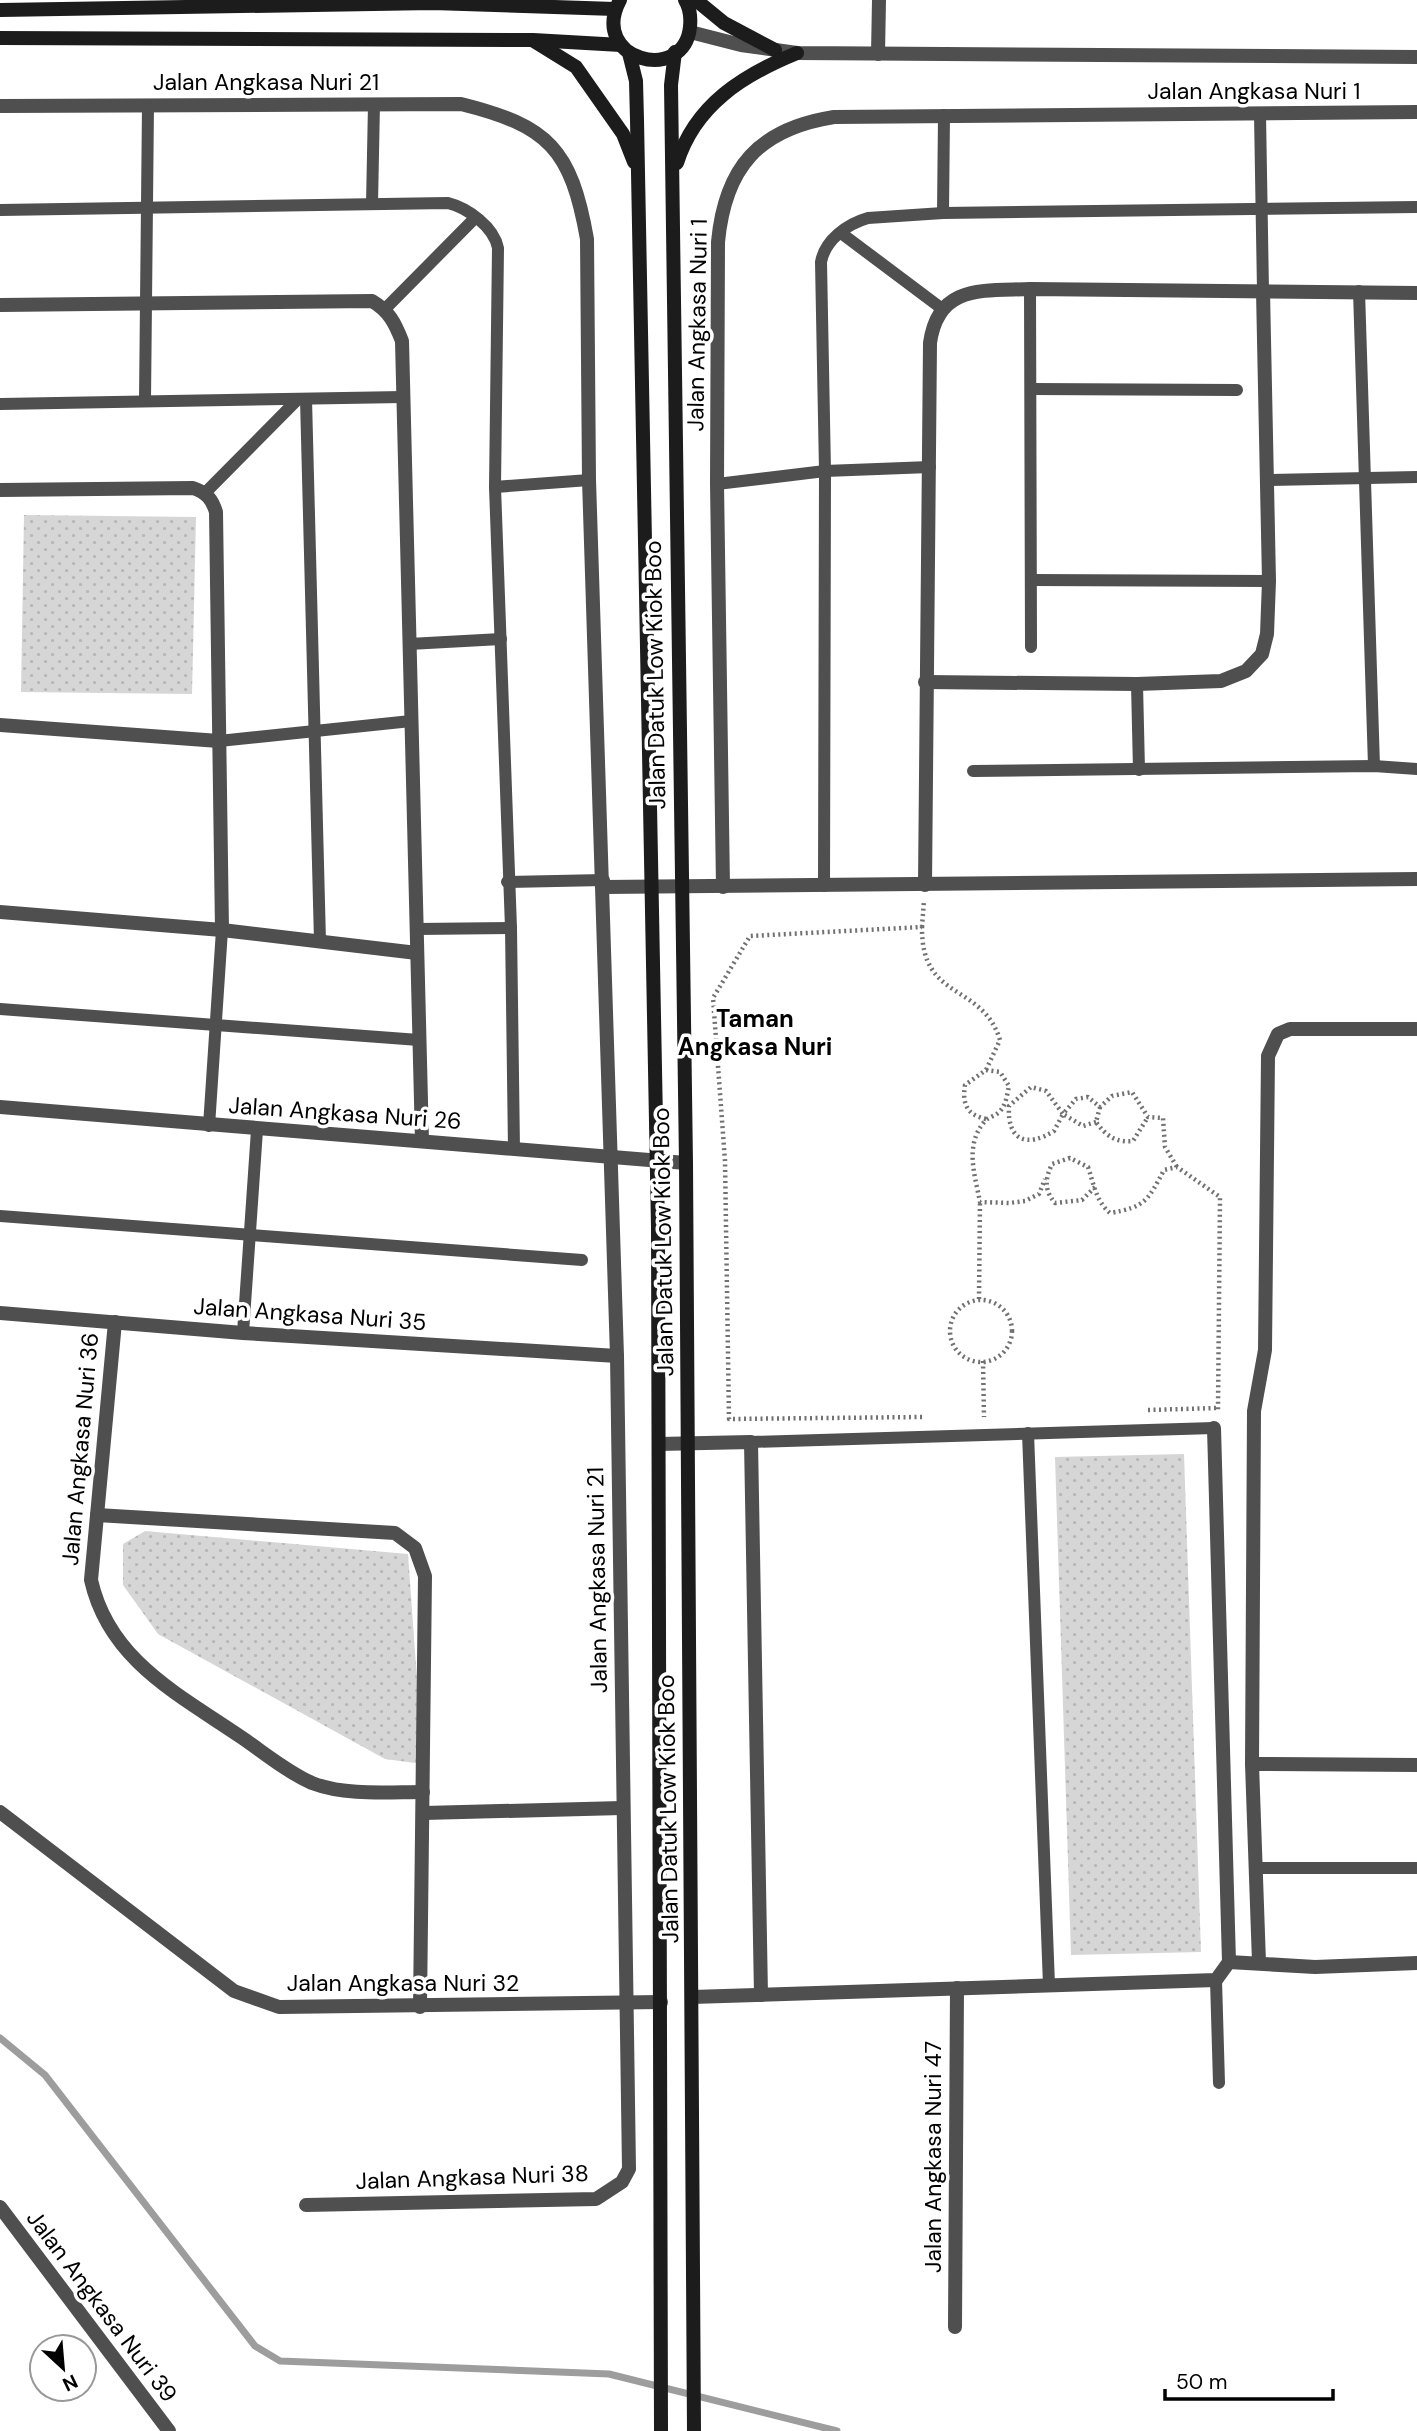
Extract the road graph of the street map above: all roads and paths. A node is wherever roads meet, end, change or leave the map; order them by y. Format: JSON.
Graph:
{"nodes":[{"id":1,"x":579,"y":0,"type":"edge"},
{"id":2,"x":685,"y":0,"type":"edge"},
{"id":3,"x":696,"y":0,"type":"edge"},
{"id":4,"x":879,"y":0,"type":"edge"},
{"id":5,"x":617,"y":5,"type":"edge"},
{"id":6,"x":527,"y":7,"type":"junction"},
{"id":7,"x":0,"y":10,"type":"edge"},
{"id":8,"x":690,"y":32,"type":"junction"},
{"id":9,"x":0,"y":38,"type":"edge"},
{"id":10,"x":533,"y":40,"type":"junction"},
{"id":11,"x":625,"y":49,"type":"junction"},
{"id":12,"x":775,"y":50,"type":"junction"},
{"id":13,"x":675,"y":52,"type":"junction"},
{"id":14,"x":797,"y":53,"type":"junction"},
{"id":15,"x":878,"y":54,"type":"junction"},
{"id":16,"x":1417,"y":57,"type":"edge"},
{"id":17,"x":374,"y":104,"type":"junction"},
{"id":18,"x":148,"y":105,"type":"junction"},
{"id":19,"x":0,"y":106,"type":"edge"},
{"id":20,"x":1417,"y":112,"type":"edge"},
{"id":21,"x":1260,"y":114,"type":"junction"},
{"id":22,"x":944,"y":115,"type":"junction"},
{"id":23,"x":638,"y":173,"type":"junction"},
{"id":24,"x":673,"y":175,"type":"junction"},
{"id":25,"x":372,"y":204,"type":"junction"},
{"id":26,"x":1417,"y":207,"type":"edge"},
{"id":27,"x":147,"y":208,"type":"junction"},
{"id":28,"x":0,"y":210,"type":"edge"},
{"id":29,"x":1261,"y":211,"type":"junction"},
{"id":30,"x":943,"y":213,"type":"junction"},
{"id":31,"x":475,"y":218,"type":"junction"},
{"id":32,"x":841,"y":233,"type":"junction"},
{"id":33,"x":1030,"y":289,"type":"junction"},
{"id":34,"x":1263,"y":291,"type":"junction"},
{"id":35,"x":1359,"y":291,"type":"junction"},
{"id":36,"x":1417,"y":293,"type":"edge"},
{"id":37,"x":146,"y":303,"type":"junction"},
{"id":38,"x":0,"y":305,"type":"edge"},
{"id":39,"x":941,"y":308,"type":"junction"},
{"id":40,"x":385,"y":309,"type":"junction"},
{"id":41,"x":1031,"y":389,"type":"junction"},
{"id":42,"x":1237,"y":390,"type":"dead end"},
{"id":43,"x":403,"y":397,"type":"junction"},
{"id":44,"x":302,"y":399,"type":"junction"},
{"id":45,"x":145,"y":401,"type":"junction"},
{"id":46,"x":0,"y":404,"type":"edge"},
{"id":47,"x":930,"y":467,"type":"junction"},
{"id":48,"x":825,"y":471,"type":"junction"},
{"id":49,"x":1417,"y":477,"type":"edge"},
{"id":50,"x":1365,"y":478,"type":"junction"},
{"id":51,"x":589,"y":480,"type":"junction"},
{"id":52,"x":1266,"y":480,"type":"junction"},
{"id":53,"x":717,"y":484,"type":"junction"},
{"id":54,"x":495,"y":487,"type":"junction"},
{"id":55,"x":0,"y":490,"type":"edge"},
{"id":56,"x":205,"y":492,"type":"junction"},
{"id":57,"x":1031,"y":580,"type":"junction"},
{"id":58,"x":1269,"y":581,"type":"junction"},
{"id":59,"x":501,"y":639,"type":"junction"},
{"id":60,"x":409,"y":643,"type":"junction"},
{"id":61,"x":1031,"y":647,"type":"dead end"},
{"id":62,"x":925,"y":682,"type":"junction"},
{"id":63,"x":1137,"y":684,"type":"junction"},
{"id":64,"x":411,"y":721,"type":"junction"},
{"id":65,"x":0,"y":725,"type":"edge"},
{"id":66,"x":316,"y":731,"type":"junction"},
{"id":67,"x":219,"y":741,"type":"junction"},
{"id":68,"x":1374,"y":766,"type":"junction"},
{"id":69,"x":1417,"y":769,"type":"edge"},
{"id":70,"x":1139,"y":770,"type":"junction"},
{"id":71,"x":973,"y":771,"type":"dead end"},
{"id":72,"x":1417,"y":879,"type":"edge"},
{"id":73,"x":508,"y":882,"type":"junction"},
{"id":74,"x":604,"y":883,"type":"junction"},
{"id":75,"x":925,"y":885,"type":"junction"},
{"id":76,"x":824,"y":886,"type":"junction"},
{"id":77,"x":650,"y":887,"type":"junction"},
{"id":78,"x":680,"y":887,"type":"junction"},
{"id":79,"x":723,"y":887,"type":"junction"},
{"id":80,"x":0,"y":912,"type":"edge"},
{"id":81,"x":922,"y":927,"type":"junction"},
{"id":82,"x":511,"y":928,"type":"junction"},
{"id":83,"x":416,"y":929,"type":"junction"},
{"id":84,"x":222,"y":930,"type":"junction"},
{"id":85,"x":320,"y":941,"type":"junction"},
{"id":86,"x":417,"y":953,"type":"junction"},
{"id":87,"x":0,"y":1009,"type":"edge"},
{"id":88,"x":216,"y":1027,"type":"junction"},
{"id":89,"x":1417,"y":1029,"type":"edge"},
{"id":90,"x":419,"y":1040,"type":"junction"},
{"id":91,"x":986,"y":1070,"type":"junction"},
{"id":92,"x":1007,"y":1105,"type":"junction"},
{"id":93,"x":0,"y":1107,"type":"edge"},
{"id":94,"x":1100,"y":1107,"type":"junction"},
{"id":95,"x":1063,"y":1114,"type":"junction"},
{"id":96,"x":1147,"y":1117,"type":"junction"},
{"id":97,"x":986,"y":1119,"type":"junction"},
{"id":98,"x":1096,"y":1122,"type":"junction"},
{"id":99,"x":209,"y":1126,"type":"junction"},
{"id":100,"x":257,"y":1129,"type":"junction"},
{"id":101,"x":422,"y":1141,"type":"junction"},
{"id":102,"x":514,"y":1149,"type":"junction"},
{"id":103,"x":611,"y":1157,"type":"junction"},
{"id":104,"x":657,"y":1161,"type":"junction"},
{"id":105,"x":686,"y":1163,"type":"junction"},
{"id":106,"x":1177,"y":1167,"type":"junction"},
{"id":107,"x":1045,"y":1178,"type":"junction"},
{"id":108,"x":1095,"y":1187,"type":"junction"},
{"id":109,"x":980,"y":1202,"type":"junction"},
{"id":110,"x":0,"y":1216,"type":"edge"},
{"id":111,"x":250,"y":1234,"type":"junction"},
{"id":112,"x":582,"y":1260,"type":"dead end"},
{"id":113,"x":979,"y":1300,"type":"junction"},
{"id":114,"x":0,"y":1313,"type":"edge"},
{"id":115,"x":115,"y":1322,"type":"junction"},
{"id":116,"x":243,"y":1333,"type":"junction"},
{"id":117,"x":617,"y":1356,"type":"junction"},
{"id":118,"x":984,"y":1362,"type":"junction"},
{"id":119,"x":1218,"y":1408,"type":"junction"},
{"id":120,"x":1136,"y":1411,"type":"dead end"},
{"id":121,"x":998,"y":1416,"type":"dead end"},
{"id":122,"x":930,"y":1417,"type":"dead end"},
{"id":123,"x":971,"y":1417,"type":"dead end"},
{"id":124,"x":984,"y":1417,"type":"junction"},
{"id":125,"x":1214,"y":1428,"type":"junction"},
{"id":126,"x":1028,"y":1433,"type":"junction"},
{"id":127,"x":751,"y":1442,"type":"junction"},
{"id":128,"x":659,"y":1444,"type":"junction"},
{"id":129,"x":687,"y":1444,"type":"junction"},
{"id":130,"x":97,"y":1515,"type":"junction"},
{"id":131,"x":1252,"y":1764,"type":"junction"},
{"id":132,"x":1417,"y":1765,"type":"edge"},
{"id":133,"x":424,"y":1792,"type":"junction"},
{"id":134,"x":622,"y":1808,"type":"junction"},
{"id":135,"x":0,"y":1812,"type":"edge"},
{"id":136,"x":424,"y":1814,"type":"junction"},
{"id":137,"x":1256,"y":1868,"type":"junction"},
{"id":138,"x":1417,"y":1868,"type":"edge"},
{"id":139,"x":1229,"y":1962,"type":"junction"},
{"id":140,"x":1259,"y":1962,"type":"junction"},
{"id":141,"x":1417,"y":1963,"type":"edge"},
{"id":142,"x":1216,"y":1980,"type":"junction"},
{"id":143,"x":1049,"y":1985,"type":"junction"},
{"id":144,"x":957,"y":1988,"type":"junction"},
{"id":145,"x":761,"y":1995,"type":"junction"},
{"id":146,"x":692,"y":1997,"type":"junction"},
{"id":147,"x":661,"y":2002,"type":"junction"},
{"id":148,"x":624,"y":2003,"type":"junction"},
{"id":149,"x":420,"y":2007,"type":"junction"},
{"id":150,"x":1219,"y":2082,"type":"dead end"},
{"id":151,"x":306,"y":2205,"type":"dead end"},
{"id":152,"x":0,"y":2207,"type":"edge"},
{"id":153,"x":955,"y":2327,"type":"dead end"},
{"id":154,"x":694,"y":2430,"type":"edge"},
{"id":155,"x":169,"y":2431,"type":"edge"},
{"id":156,"x":660,"y":2431,"type":"edge"}],
"edges":[{"from":1,"to":6,"type":"main road"},
{"from":2,"to":8,"type":"main road"},
{"from":3,"to":12,"type":"main road"},
{"from":4,"to":15,"type":"street"},
{"from":5,"to":6,"type":"main road"},
{"from":5,"to":11,"type":"main road","name":"Jalan Datuk Low Kiok Boo"},
{"from":6,"to":7,"type":"main road"},
{"from":8,"to":12,"type":"street"},
{"from":8,"to":13,"type":"main road"},
{"from":9,"to":10,"type":"main road"},
{"from":10,"to":11,"type":"main road"},
{"from":10,"to":23,"type":"main road"},
{"from":11,"to":13,"type":"main road"},
{"from":11,"to":23,"type":"main road","name":"Jalan Datuk Low Kiok Boo"},
{"from":12,"to":14,"type":"street"},
{"from":13,"to":24,"type":"main road","name":"Jalan Datuk Low Kiok Boo"},
{"from":14,"to":15,"type":"street"},
{"from":14,"to":24,"type":"main road"},
{"from":15,"to":16,"type":"street"},
{"from":17,"to":18,"type":"street","name":"Jalan Angkasa Nuri 21"},
{"from":17,"to":25,"type":"lane"},
{"from":17,"to":51,"type":"street","name":"Jalan Angkasa Nuri 21"},
{"from":18,"to":19,"type":"street","name":"Jalan Angkasa Nuri 21"},
{"from":18,"to":27,"type":"lane"},
{"from":20,"to":21,"type":"street","name":"Jalan Angkasa Nuri 1"},
{"from":21,"to":22,"type":"street","name":"Jalan Angkasa Nuri 1"},
{"from":21,"to":29,"type":"lane"},
{"from":22,"to":30,"type":"lane"},
{"from":22,"to":53,"type":"street","name":"Jalan Angkasa Nuri 1"},
{"from":23,"to":77,"type":"main road","name":"Jalan Datuk Low Kiok Boo"},
{"from":24,"to":78,"type":"main road","name":"Jalan Datuk Low Kiok Boo"},
{"from":25,"to":27,"type":"lane"},
{"from":25,"to":31,"type":"lane"},
{"from":26,"to":29,"type":"lane"},
{"from":27,"to":28,"type":"lane"},
{"from":27,"to":37,"type":"lane"},
{"from":29,"to":30,"type":"lane"},
{"from":29,"to":34,"type":"lane"},
{"from":30,"to":32,"type":"lane"},
{"from":31,"to":40,"type":"lane"},
{"from":31,"to":54,"type":"lane"},
{"from":32,"to":39,"type":"lane"},
{"from":32,"to":48,"type":"lane"},
{"from":33,"to":34,"type":"street"},
{"from":33,"to":39,"type":"street"},
{"from":33,"to":41,"type":"lane"},
{"from":34,"to":35,"type":"street"},
{"from":34,"to":52,"type":"street"},
{"from":35,"to":36,"type":"street"},
{"from":35,"to":50,"type":"lane"},
{"from":37,"to":38,"type":"street"},
{"from":37,"to":40,"type":"street"},
{"from":37,"to":45,"type":"lane"},
{"from":39,"to":47,"type":"street"},
{"from":40,"to":43,"type":"street"},
{"from":41,"to":42,"type":"lane"},
{"from":41,"to":57,"type":"lane"},
{"from":43,"to":44,"type":"lane"},
{"from":43,"to":60,"type":"street"},
{"from":44,"to":45,"type":"lane"},
{"from":44,"to":56,"type":"lane"},
{"from":44,"to":66,"type":"lane"},
{"from":45,"to":46,"type":"lane"},
{"from":47,"to":48,"type":"lane"},
{"from":47,"to":62,"type":"street"},
{"from":48,"to":53,"type":"lane"},
{"from":48,"to":76,"type":"lane"},
{"from":49,"to":50,"type":"lane"},
{"from":50,"to":52,"type":"lane"},
{"from":50,"to":68,"type":"lane"},
{"from":51,"to":54,"type":"lane"},
{"from":51,"to":74,"type":"street","name":"Jalan Angkasa Nuri 21"},
{"from":52,"to":58,"type":"street"},
{"from":53,"to":79,"type":"street","name":"Jalan Angkasa Nuri 1"},
{"from":54,"to":59,"type":"lane"},
{"from":55,"to":56,"type":"street"},
{"from":56,"to":67,"type":"street"},
{"from":57,"to":58,"type":"lane"},
{"from":57,"to":61,"type":"lane"},
{"from":58,"to":63,"type":"street"},
{"from":59,"to":60,"type":"lane"},
{"from":59,"to":73,"type":"lane"},
{"from":60,"to":64,"type":"street"},
{"from":62,"to":63,"type":"street"},
{"from":62,"to":75,"type":"street"},
{"from":63,"to":70,"type":"lane"},
{"from":64,"to":66,"type":"lane"},
{"from":64,"to":83,"type":"street"},
{"from":65,"to":67,"type":"street"},
{"from":66,"to":67,"type":"lane"},
{"from":66,"to":85,"type":"lane"},
{"from":67,"to":84,"type":"street"},
{"from":68,"to":69,"type":"lane"},
{"from":68,"to":70,"type":"lane"},
{"from":70,"to":71,"type":"lane"},
{"from":72,"to":75,"type":"street"},
{"from":73,"to":74,"type":"lane"},
{"from":73,"to":82,"type":"lane"},
{"from":74,"to":77,"type":"street"},
{"from":74,"to":103,"type":"street","name":"Jalan Angkasa Nuri 21"},
{"from":75,"to":76,"type":"street"},
{"from":75,"to":81,"type":"path"},
{"from":76,"to":79,"type":"street"},
{"from":77,"to":78,"type":"street"},
{"from":77,"to":104,"type":"main road","name":"Jalan Datuk Low Kiok Boo"},
{"from":78,"to":79,"type":"street"},
{"from":78,"to":105,"type":"main road","name":"Jalan Datuk Low Kiok Boo"},
{"from":80,"to":84,"type":"street"},
{"from":81,"to":91,"type":"path"},
{"from":81,"to":122,"type":"path"},
{"from":82,"to":83,"type":"lane"},
{"from":82,"to":102,"type":"lane"},
{"from":83,"to":86,"type":"street"},
{"from":84,"to":85,"type":"street"},
{"from":84,"to":88,"type":"lane"},
{"from":85,"to":86,"type":"street"},
{"from":86,"to":90,"type":"street"},
{"from":87,"to":88,"type":"lane"},
{"from":88,"to":90,"type":"lane"},
{"from":88,"to":99,"type":"lane"},
{"from":89,"to":131,"type":"street"},
{"from":90,"to":101,"type":"street"},
{"from":91,"to":92,"type":"path"},
{"from":91,"to":97,"type":"path"},
{"from":92,"to":95,"type":"path"},
{"from":92,"to":95,"type":"path"},
{"from":92,"to":97,"type":"path"},
{"from":93,"to":99,"type":"street","name":"Jalan Angkasa Nuri 26"},
{"from":94,"to":95,"type":"path"},
{"from":94,"to":96,"type":"path"},
{"from":94,"to":98,"type":"path"},
{"from":95,"to":98,"type":"path"},
{"from":96,"to":98,"type":"path"},
{"from":96,"to":106,"type":"path"},
{"from":97,"to":109,"type":"path"},
{"from":99,"to":100,"type":"street","name":"Jalan Angkasa Nuri 26"},
{"from":100,"to":101,"type":"street","name":"Jalan Angkasa Nuri 26"},
{"from":100,"to":111,"type":"lane"},
{"from":101,"to":102,"type":"street","name":"Jalan Angkasa Nuri 26"},
{"from":102,"to":103,"type":"street","name":"Jalan Angkasa Nuri 26"},
{"from":103,"to":104,"type":"street","name":"Jalan Angkasa Nuri 26"},
{"from":103,"to":117,"type":"street","name":"Jalan Angkasa Nuri 21"},
{"from":104,"to":105,"type":"street","name":"Jalan Angkasa Nuri 26"},
{"from":104,"to":128,"type":"main road","name":"Jalan Datuk Low Kiok Boo"},
{"from":105,"to":129,"type":"main road","name":"Jalan Datuk Low Kiok Boo"},
{"from":106,"to":108,"type":"path"},
{"from":106,"to":119,"type":"path"},
{"from":107,"to":108,"type":"path"},
{"from":107,"to":108,"type":"path"},
{"from":107,"to":109,"type":"path"},
{"from":109,"to":113,"type":"path"},
{"from":110,"to":111,"type":"lane"},
{"from":111,"to":112,"type":"lane"},
{"from":111,"to":116,"type":"lane"},
{"from":113,"to":118,"type":"path"},
{"from":113,"to":118,"type":"path"},
{"from":114,"to":115,"type":"street","name":"Jalan Angkasa Nuri 35"},
{"from":115,"to":116,"type":"street","name":"Jalan Angkasa Nuri 35"},
{"from":115,"to":130,"type":"street","name":"Jalan Angkasa Nuri 36"},
{"from":116,"to":117,"type":"street","name":"Jalan Angkasa Nuri 35"},
{"from":117,"to":134,"type":"street","name":"Jalan Angkasa Nuri 21"},
{"from":118,"to":124,"type":"path"},
{"from":119,"to":120,"type":"path"},
{"from":119,"to":125,"type":"path"},
{"from":121,"to":124,"type":"path"},
{"from":123,"to":124,"type":"path"},
{"from":125,"to":126,"type":"lane"},
{"from":125,"to":139,"type":"street"},
{"from":126,"to":127,"type":"lane"},
{"from":126,"to":143,"type":"lane"},
{"from":127,"to":129,"type":"street"},
{"from":127,"to":145,"type":"street"},
{"from":128,"to":129,"type":"street"},
{"from":128,"to":147,"type":"main road","name":"Jalan Datuk Low Kiok Boo"},
{"from":129,"to":146,"type":"main road","name":"Jalan Datuk Low Kiok Boo"},
{"from":130,"to":133,"type":"street","name":"Jalan Angkasa Nuri 36"},
{"from":130,"to":133,"type":"street"},
{"from":131,"to":132,"type":"street"},
{"from":131,"to":137,"type":"street"},
{"from":133,"to":136,"type":"street"},
{"from":134,"to":136,"type":"street"},
{"from":134,"to":148,"type":"street","name":"Jalan Angkasa Nuri 21"},
{"from":135,"to":149,"type":"street","name":"Jalan Angkasa Nuri 32"},
{"from":136,"to":149,"type":"street"},
{"from":137,"to":138,"type":"lane"},
{"from":137,"to":140,"type":"street"},
{"from":139,"to":140,"type":"street"},
{"from":139,"to":142,"type":"street"},
{"from":140,"to":141,"type":"street"},
{"from":142,"to":143,"type":"street"},
{"from":142,"to":150,"type":"lane"},
{"from":143,"to":144,"type":"street"},
{"from":144,"to":145,"type":"street"},
{"from":144,"to":153,"type":"street","name":"Jalan Angkasa Nuri 47"},
{"from":145,"to":146,"type":"street"},
{"from":146,"to":154,"type":"main road","name":"Jalan Datuk Low Kiok Boo"},
{"from":147,"to":148,"type":"street","name":"Jalan Angkasa Nuri 32"},
{"from":147,"to":156,"type":"main road","name":"Jalan Datuk Low Kiok Boo"},
{"from":148,"to":149,"type":"street","name":"Jalan Angkasa Nuri 32"},
{"from":148,"to":151,"type":"street","name":"Jalan Angkasa Nuri 38"},
{"from":152,"to":155,"type":"street","name":"Jalan Angkasa Nuri 39"}]}
